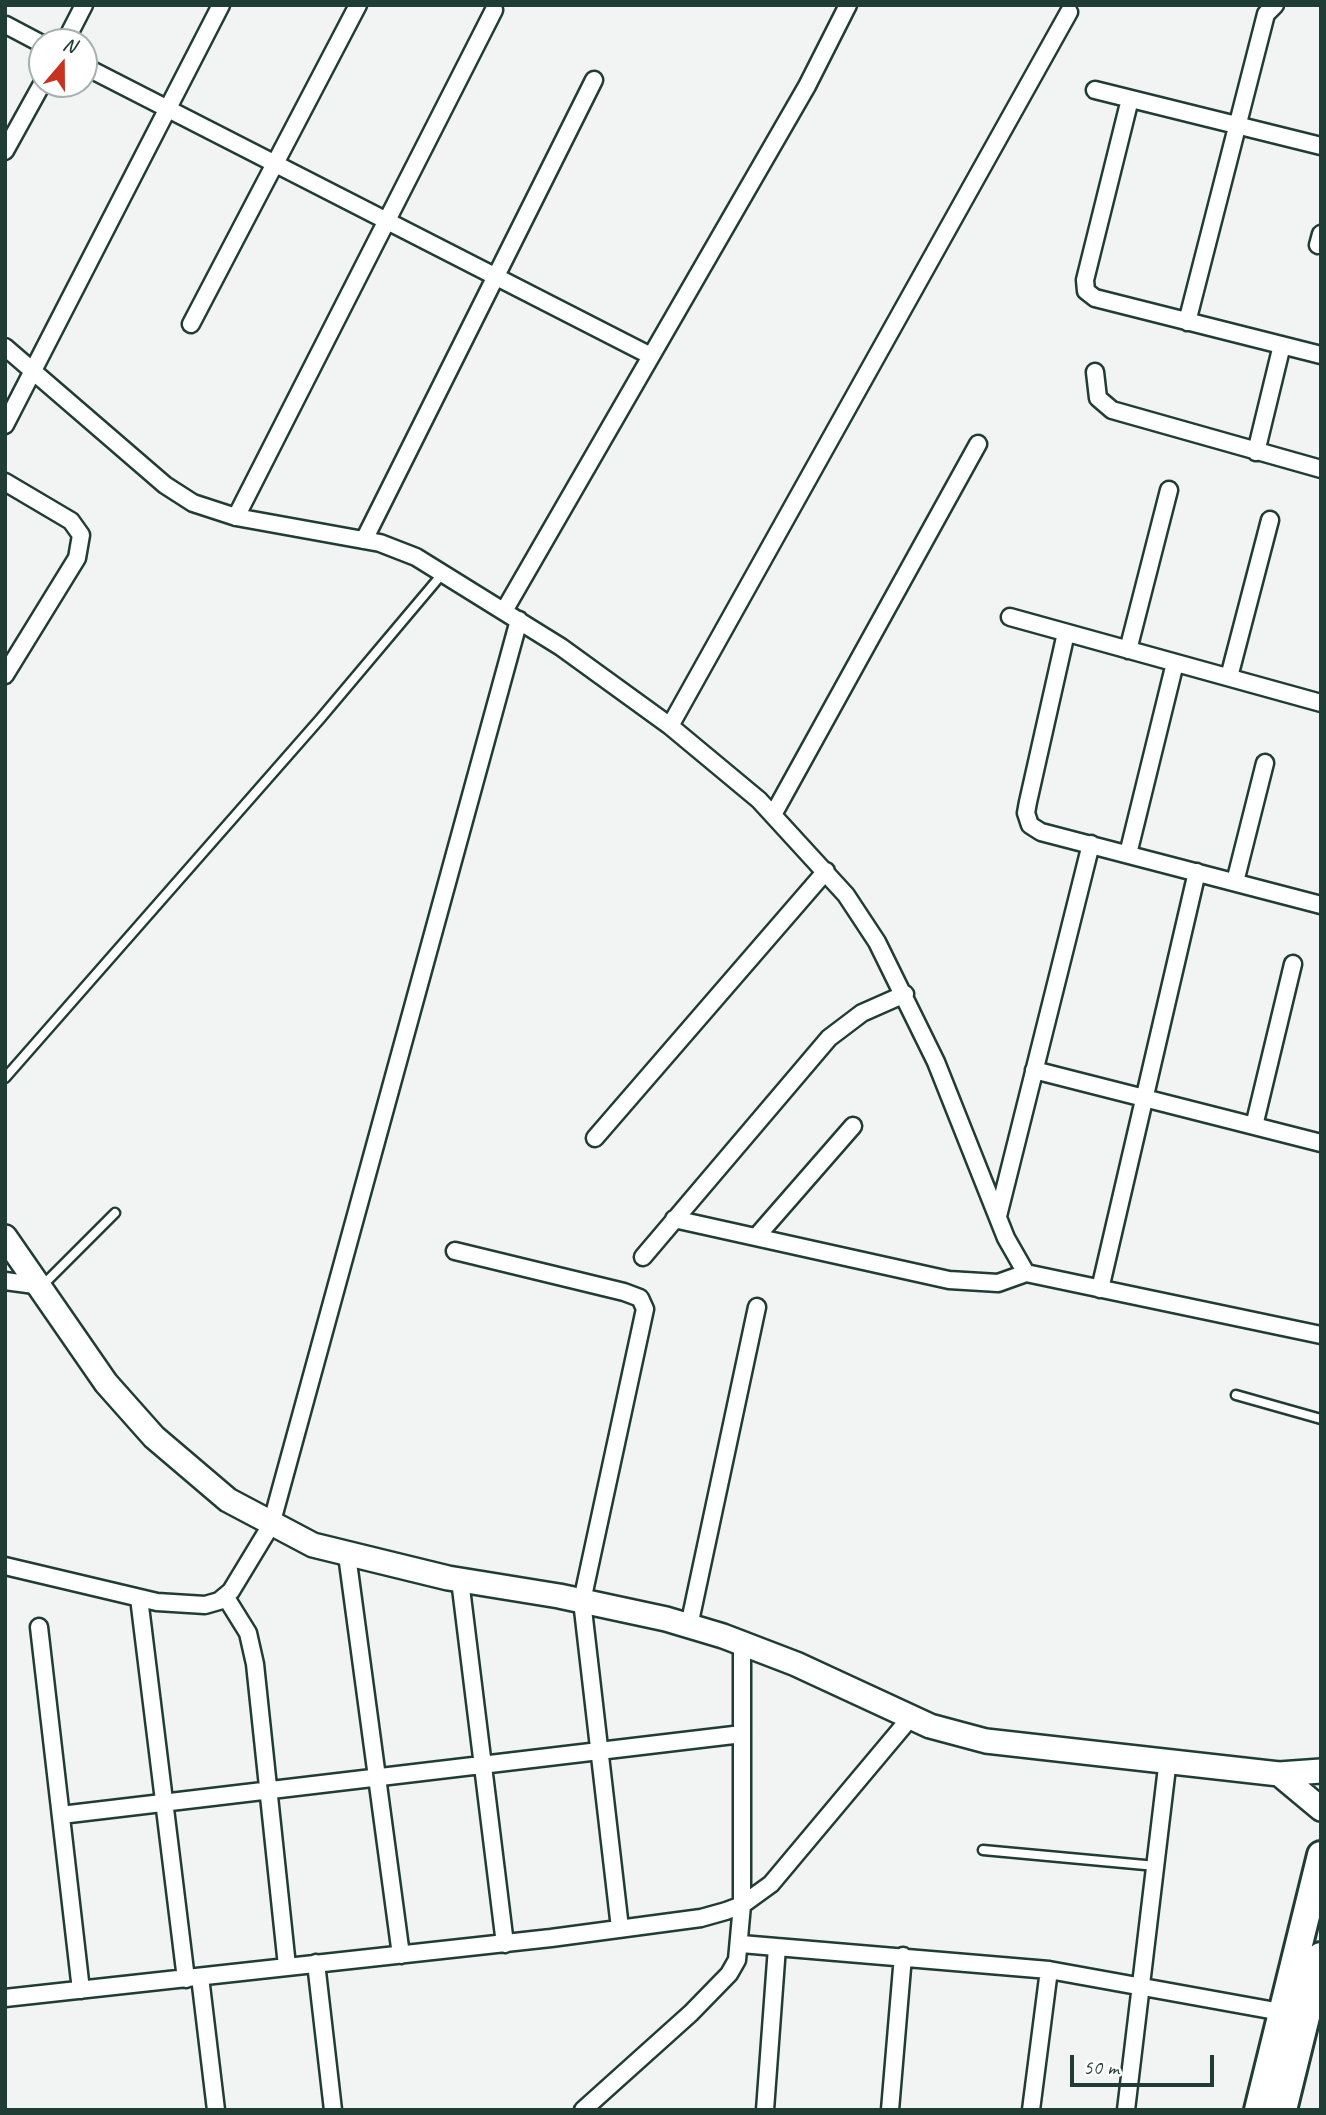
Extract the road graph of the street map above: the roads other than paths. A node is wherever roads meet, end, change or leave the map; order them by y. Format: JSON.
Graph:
{"nodes":[{"id":1,"x":84,"y":5,"type":"edge"},
{"id":2,"x":221,"y":5,"type":"edge"},
{"id":3,"x":358,"y":5,"type":"edge"},
{"id":4,"x":848,"y":5,"type":"edge"},
{"id":5,"x":1275,"y":5,"type":"edge"},
{"id":6,"x":494,"y":10,"type":"dead end"},
{"id":7,"x":1069,"y":12,"type":"dead end"},
{"id":8,"x":6,"y":25,"type":"edge"},
{"id":9,"x":72,"y":28,"type":"edge"},
{"id":10,"x":28,"y":37,"type":"edge"},
{"id":11,"x":98,"y":73,"type":"edge"},
{"id":12,"x":594,"y":80,"type":"dead end"},
{"id":13,"x":1095,"y":90,"type":"dead end"},
{"id":14,"x":34,"y":98,"type":"edge"},
{"id":15,"x":1130,"y":99,"type":"junction"},
{"id":16,"x":169,"y":110,"type":"junction"},
{"id":17,"x":1238,"y":126,"type":"junction"},
{"id":18,"x":1321,"y":146,"type":"edge"},
{"id":19,"x":5,"y":151,"type":"edge"},
{"id":20,"x":275,"y":163,"type":"junction"},
{"id":21,"x":387,"y":221,"type":"junction"},
{"id":22,"x":494,"y":275,"type":"junction"},
{"id":23,"x":1187,"y":322,"type":"junction"},
{"id":24,"x":191,"y":324,"type":"dead end"},
{"id":25,"x":1282,"y":345,"type":"junction"},
{"id":26,"x":5,"y":347,"type":"edge"},
{"id":27,"x":1321,"y":355,"type":"edge"},
{"id":28,"x":651,"y":356,"type":"junction"},
{"id":29,"x":34,"y":372,"type":"junction"},
{"id":30,"x":1095,"y":372,"type":"dead end"},
{"id":31,"x":5,"y":425,"type":"edge"},
{"id":32,"x":978,"y":444,"type":"dead end"},
{"id":33,"x":1256,"y":452,"type":"junction"},
{"id":34,"x":1321,"y":469,"type":"edge"},
{"id":35,"x":5,"y":482,"type":"edge"},
{"id":36,"x":1169,"y":490,"type":"dead end"},
{"id":37,"x":236,"y":517,"type":"junction"},
{"id":38,"x":1270,"y":520,"type":"dead end"},
{"id":39,"x":364,"y":540,"type":"junction"},
{"id":40,"x":443,"y":573,"type":"junction"},
{"id":41,"x":505,"y":611,"type":"junction"},
{"id":42,"x":1010,"y":617,"type":"dead end"},
{"id":43,"x":519,"y":620,"type":"junction"},
{"id":44,"x":1066,"y":633,"type":"junction"},
{"id":45,"x":1129,"y":650,"type":"junction"},
{"id":46,"x":1175,"y":663,"type":"junction"},
{"id":47,"x":5,"y":675,"type":"edge"},
{"id":48,"x":1229,"y":677,"type":"junction"},
{"id":49,"x":1321,"y":703,"type":"edge"},
{"id":50,"x":670,"y":726,"type":"junction"},
{"id":51,"x":1265,"y":763,"type":"dead end"},
{"id":52,"x":774,"y":813,"type":"junction"},
{"id":53,"x":1091,"y":844,"type":"junction"},
{"id":54,"x":1128,"y":854,"type":"junction"},
{"id":55,"x":826,"y":871,"type":"junction"},
{"id":56,"x":1198,"y":872,"type":"junction"},
{"id":57,"x":1235,"y":882,"type":"junction"},
{"id":58,"x":1321,"y":905,"type":"edge"},
{"id":59,"x":1293,"y":964,"type":"dead end"},
{"id":60,"x":905,"y":994,"type":"junction"},
{"id":61,"x":1034,"y":1070,"type":"junction"},
{"id":62,"x":5,"y":1078,"type":"edge"},
{"id":63,"x":1143,"y":1097,"type":"junction"},
{"id":64,"x":853,"y":1126,"type":"dead end"},
{"id":65,"x":1254,"y":1126,"type":"junction"},
{"id":66,"x":595,"y":1138,"type":"dead end"},
{"id":67,"x":1321,"y":1143,"type":"edge"},
{"id":68,"x":115,"y":1213,"type":"dead end"},
{"id":69,"x":998,"y":1216,"type":"junction"},
{"id":70,"x":674,"y":1219,"type":"junction"},
{"id":71,"x":757,"y":1236,"type":"junction"},
{"id":72,"x":5,"y":1237,"type":"edge"},
{"id":73,"x":455,"y":1251,"type":"dead end"},
{"id":74,"x":643,"y":1257,"type":"dead end"},
{"id":75,"x":1026,"y":1273,"type":"junction"},
{"id":76,"x":5,"y":1281,"type":"edge"},
{"id":77,"x":42,"y":1286,"type":"junction"},
{"id":78,"x":1100,"y":1289,"type":"junction"},
{"id":79,"x":757,"y":1307,"type":"dead end"},
{"id":80,"x":1321,"y":1335,"type":"edge"},
{"id":81,"x":1236,"y":1395,"type":"dead end"},
{"id":82,"x":1321,"y":1419,"type":"edge"},
{"id":83,"x":271,"y":1525,"type":"junction"},
{"id":84,"x":347,"y":1555,"type":"junction"},
{"id":85,"x":5,"y":1566,"type":"edge"},
{"id":86,"x":460,"y":1580,"type":"junction"},
{"id":87,"x":225,"y":1596,"type":"junction"},
{"id":88,"x":139,"y":1598,"type":"junction"},
{"id":89,"x":582,"y":1601,"type":"junction"},
{"id":90,"x":689,"y":1626,"type":"junction"},
{"id":91,"x":39,"y":1627,"type":"dead end"},
{"id":92,"x":742,"y":1643,"type":"junction"},
{"id":93,"x":911,"y":1717,"type":"junction"},
{"id":94,"x":742,"y":1734,"type":"junction"},
{"id":95,"x":598,"y":1749,"type":"junction"},
{"id":96,"x":1168,"y":1759,"type":"junction"},
{"id":97,"x":482,"y":1765,"type":"junction"},
{"id":98,"x":1321,"y":1771,"type":"edge"},
{"id":99,"x":1279,"y":1774,"type":"junction"},
{"id":100,"x":377,"y":1778,"type":"junction"},
{"id":101,"x":268,"y":1791,"type":"junction"},
{"id":102,"x":165,"y":1804,"type":"junction"},
{"id":103,"x":1321,"y":1809,"type":"edge"},
{"id":104,"x":61,"y":1815,"type":"junction"},
{"id":105,"x":983,"y":1850,"type":"dead end"},
{"id":106,"x":1321,"y":1855,"type":"edge"},
{"id":107,"x":1156,"y":1866,"type":"junction"},
{"id":108,"x":742,"y":1905,"type":"junction"},
{"id":109,"x":620,"y":1928,"type":"junction"},
{"id":110,"x":505,"y":1944,"type":"junction"},
{"id":111,"x":741,"y":1944,"type":"junction"},
{"id":112,"x":777,"y":1947,"type":"junction"},
{"id":113,"x":401,"y":1955,"type":"junction"},
{"id":114,"x":903,"y":1956,"type":"junction"},
{"id":115,"x":1321,"y":1956,"type":"edge"},
{"id":116,"x":316,"y":1964,"type":"junction"},
{"id":117,"x":287,"y":1966,"type":"junction"},
{"id":118,"x":1049,"y":1970,"type":"junction"},
{"id":119,"x":193,"y":1978,"type":"junction"},
{"id":120,"x":1317,"y":1984,"type":"edge"},
{"id":121,"x":1142,"y":1987,"type":"junction"},
{"id":122,"x":81,"y":1990,"type":"junction"},
{"id":123,"x":5,"y":1998,"type":"edge"},
{"id":124,"x":1281,"y":2012,"type":"junction"},
{"id":125,"x":216,"y":2110,"type":"edge"},
{"id":126,"x":333,"y":2110,"type":"edge"},
{"id":127,"x":583,"y":2110,"type":"edge"},
{"id":128,"x":765,"y":2110,"type":"edge"},
{"id":129,"x":890,"y":2110,"type":"edge"},
{"id":130,"x":1031,"y":2110,"type":"edge"},
{"id":131,"x":1126,"y":2110,"type":"edge"},
{"id":132,"x":1258,"y":2110,"type":"edge"},
{"id":133,"x":1283,"y":2110,"type":"edge"}],
"edges":[{"from":1,"to":9,"type":"street"},
{"from":2,"to":16,"type":"street"},
{"from":3,"to":20,"type":"street"},
{"from":4,"to":28,"type":"street"},
{"from":5,"to":17,"type":"street"},
{"from":6,"to":21,"type":"street"},
{"from":7,"to":50,"type":"street"},
{"from":8,"to":10,"type":"street"},
{"from":11,"to":16,"type":"street"},
{"from":12,"to":22,"type":"street"},
{"from":13,"to":15,"type":"street"},
{"from":14,"to":19,"type":"street"},
{"from":15,"to":17,"type":"street"},
{"from":15,"to":23,"type":"street"},
{"from":16,"to":20,"type":"street"},
{"from":16,"to":29,"type":"street"},
{"from":17,"to":18,"type":"street"},
{"from":17,"to":23,"type":"street"},
{"from":20,"to":21,"type":"street"},
{"from":20,"to":24,"type":"street"},
{"from":21,"to":22,"type":"street"},
{"from":21,"to":37,"type":"street"},
{"from":22,"to":28,"type":"street"},
{"from":22,"to":39,"type":"street"},
{"from":23,"to":25,"type":"street"},
{"from":25,"to":27,"type":"street"},
{"from":25,"to":33,"type":"street"},
{"from":26,"to":29,"type":"street"},
{"from":28,"to":41,"type":"street"},
{"from":29,"to":31,"type":"street"},
{"from":29,"to":37,"type":"street"},
{"from":30,"to":33,"type":"street"},
{"from":32,"to":52,"type":"street"},
{"from":33,"to":34,"type":"street"},
{"from":35,"to":47,"type":"street"},
{"from":36,"to":45,"type":"street"},
{"from":37,"to":39,"type":"street"},
{"from":38,"to":48,"type":"street"},
{"from":39,"to":40,"type":"street"},
{"from":40,"to":41,"type":"street"},
{"from":40,"to":62,"type":"lane"},
{"from":41,"to":43,"type":"street"},
{"from":42,"to":44,"type":"street"},
{"from":43,"to":50,"type":"street"},
{"from":43,"to":83,"type":"street"},
{"from":44,"to":45,"type":"street"},
{"from":44,"to":53,"type":"street"},
{"from":45,"to":46,"type":"street"},
{"from":46,"to":48,"type":"street"},
{"from":46,"to":54,"type":"street"},
{"from":48,"to":49,"type":"street"},
{"from":50,"to":52,"type":"street"},
{"from":51,"to":57,"type":"street"},
{"from":52,"to":55,"type":"street"},
{"from":53,"to":54,"type":"street"},
{"from":53,"to":61,"type":"street"},
{"from":54,"to":56,"type":"street"},
{"from":55,"to":60,"type":"street"},
{"from":55,"to":66,"type":"street"},
{"from":56,"to":57,"type":"street"},
{"from":56,"to":63,"type":"street"},
{"from":57,"to":58,"type":"street"},
{"from":59,"to":65,"type":"street"},
{"from":60,"to":69,"type":"street"},
{"from":60,"to":70,"type":"street"},
{"from":61,"to":63,"type":"street"},
{"from":61,"to":69,"type":"street"},
{"from":63,"to":65,"type":"street"},
{"from":63,"to":78,"type":"street"},
{"from":64,"to":71,"type":"street"},
{"from":65,"to":67,"type":"street"},
{"from":68,"to":77,"type":"lane"},
{"from":69,"to":75,"type":"street"},
{"from":70,"to":71,"type":"street"},
{"from":70,"to":74,"type":"street"},
{"from":71,"to":75,"type":"street"},
{"from":72,"to":77,"type":"street"},
{"from":73,"to":89,"type":"street"},
{"from":75,"to":78,"type":"street"},
{"from":76,"to":77,"type":"street"},
{"from":77,"to":83,"type":"street"},
{"from":78,"to":80,"type":"street"},
{"from":79,"to":90,"type":"street"},
{"from":81,"to":82,"type":"lane"},
{"from":83,"to":84,"type":"street"},
{"from":83,"to":87,"type":"street"},
{"from":84,"to":86,"type":"street"},
{"from":84,"to":100,"type":"street"},
{"from":85,"to":88,"type":"street"},
{"from":86,"to":89,"type":"street"},
{"from":86,"to":97,"type":"street"},
{"from":87,"to":88,"type":"street"},
{"from":87,"to":101,"type":"street"},
{"from":88,"to":102,"type":"street"},
{"from":89,"to":90,"type":"street"},
{"from":89,"to":95,"type":"street"},
{"from":90,"to":92,"type":"street"},
{"from":91,"to":104,"type":"street"},
{"from":92,"to":93,"type":"street"},
{"from":92,"to":94,"type":"street"},
{"from":93,"to":96,"type":"street"},
{"from":93,"to":108,"type":"street"},
{"from":94,"to":95,"type":"street"},
{"from":94,"to":108,"type":"street"},
{"from":95,"to":97,"type":"street"},
{"from":95,"to":109,"type":"street"},
{"from":96,"to":99,"type":"street"},
{"from":96,"to":107,"type":"street"},
{"from":97,"to":100,"type":"street"},
{"from":97,"to":110,"type":"street"},
{"from":98,"to":99,"type":"street"},
{"from":99,"to":103,"type":"street"},
{"from":100,"to":101,"type":"street"},
{"from":100,"to":113,"type":"street"},
{"from":101,"to":102,"type":"street"},
{"from":101,"to":117,"type":"street"},
{"from":102,"to":104,"type":"street"},
{"from":102,"to":119,"type":"street"},
{"from":104,"to":122,"type":"street"},
{"from":105,"to":107,"type":"lane"},
{"from":106,"to":124,"type":"main road"},
{"from":107,"to":121,"type":"street"},
{"from":108,"to":109,"type":"street"},
{"from":108,"to":111,"type":"street"},
{"from":109,"to":110,"type":"street"},
{"from":110,"to":113,"type":"street"},
{"from":111,"to":112,"type":"street"},
{"from":111,"to":127,"type":"street"},
{"from":112,"to":114,"type":"street"},
{"from":112,"to":128,"type":"street"},
{"from":113,"to":116,"type":"street"},
{"from":114,"to":118,"type":"street"},
{"from":114,"to":129,"type":"street"},
{"from":115,"to":120,"type":"main road"},
{"from":116,"to":117,"type":"street"},
{"from":116,"to":126,"type":"street"},
{"from":117,"to":119,"type":"street"},
{"from":118,"to":121,"type":"street"},
{"from":118,"to":130,"type":"street"},
{"from":119,"to":122,"type":"street"},
{"from":119,"to":125,"type":"street"},
{"from":120,"to":133,"type":"main road"},
{"from":121,"to":124,"type":"street"},
{"from":121,"to":131,"type":"street"},
{"from":122,"to":123,"type":"street"},
{"from":124,"to":132,"type":"main road"}]}
